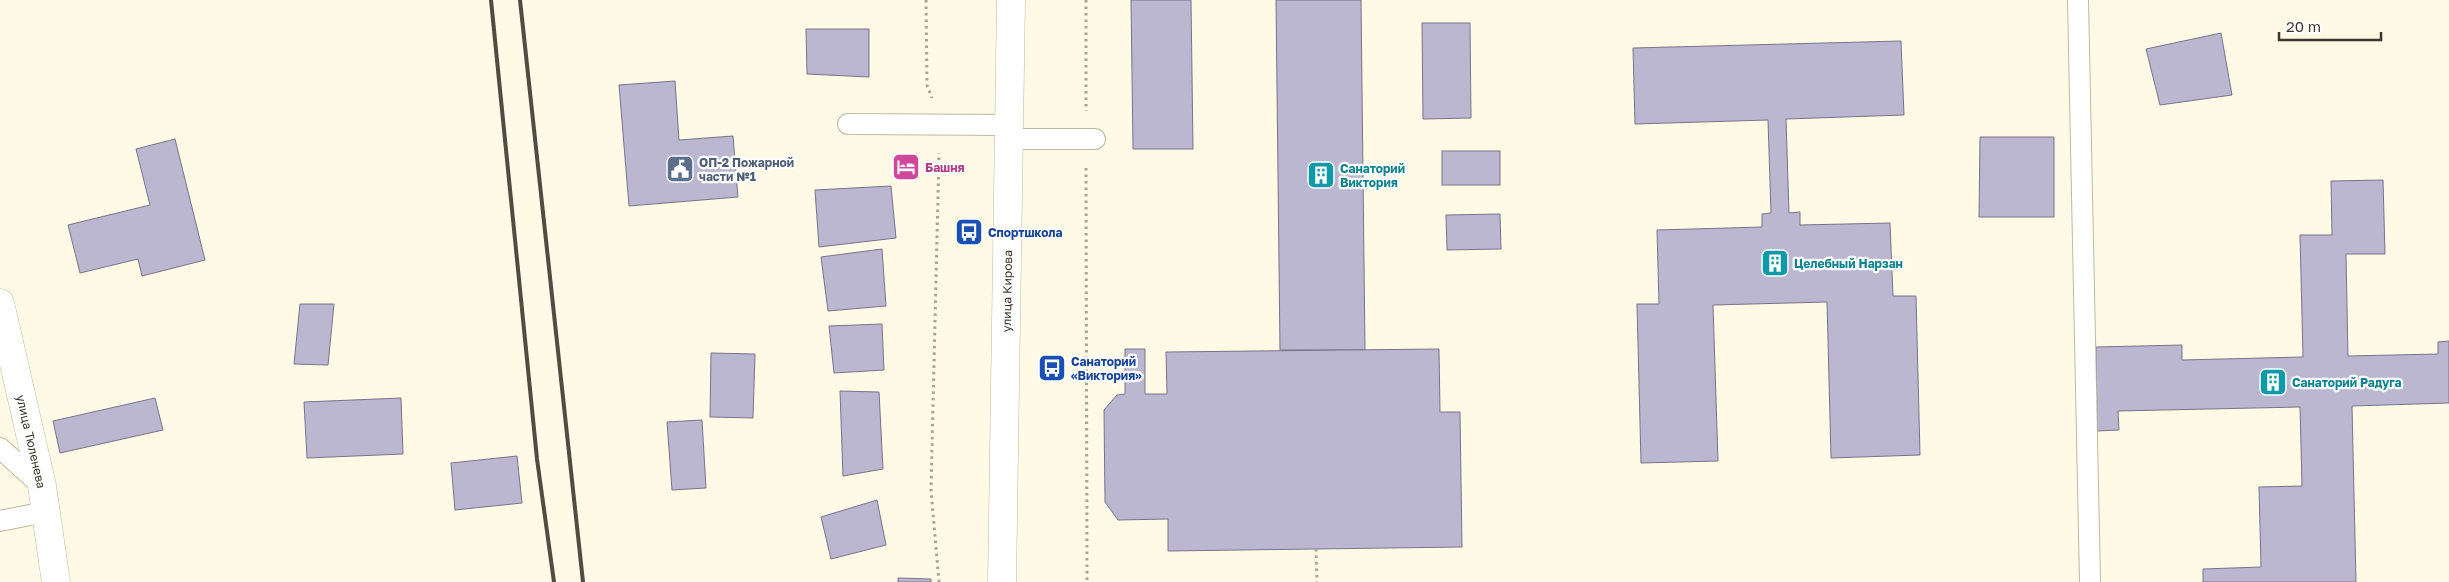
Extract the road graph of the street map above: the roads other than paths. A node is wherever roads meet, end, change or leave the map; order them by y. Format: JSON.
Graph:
{"nodes":[{"id":1,"x":1011,"y":0,"type":"edge"},
{"id":2,"x":2078,"y":0,"type":"edge"},
{"id":3,"x":848,"y":124,"type":"dead end"},
{"id":4,"x":1010,"y":132,"type":"junction"},
{"id":5,"x":1091,"y":139,"type":"road end"},
{"id":6,"x":0,"y":303,"type":"edge"},
{"id":7,"x":0,"y":448,"type":"edge"},
{"id":8,"x":44,"y":499,"type":"junction"},
{"id":9,"x":0,"y":521,"type":"edge"},
{"id":10,"x":56,"y":582,"type":"edge"},
{"id":11,"x":1002,"y":582,"type":"edge"},
{"id":12,"x":2090,"y":582,"type":"edge"}],
"edges":[{"from":1,"to":4,"type":"street","name":"улица Кирова"},
{"from":2,"to":12,"type":"lane"},
{"from":3,"to":4,"type":"lane"},
{"from":4,"to":5,"type":"lane"},
{"from":4,"to":11,"type":"street","name":"улица Кирова"},
{"from":6,"to":8,"type":"street","name":"улица Тюленева"},
{"from":7,"to":8,"type":"lane"},
{"from":8,"to":9,"type":"lane"},
{"from":8,"to":10,"type":"street","name":"улица Тюленева"}]}
